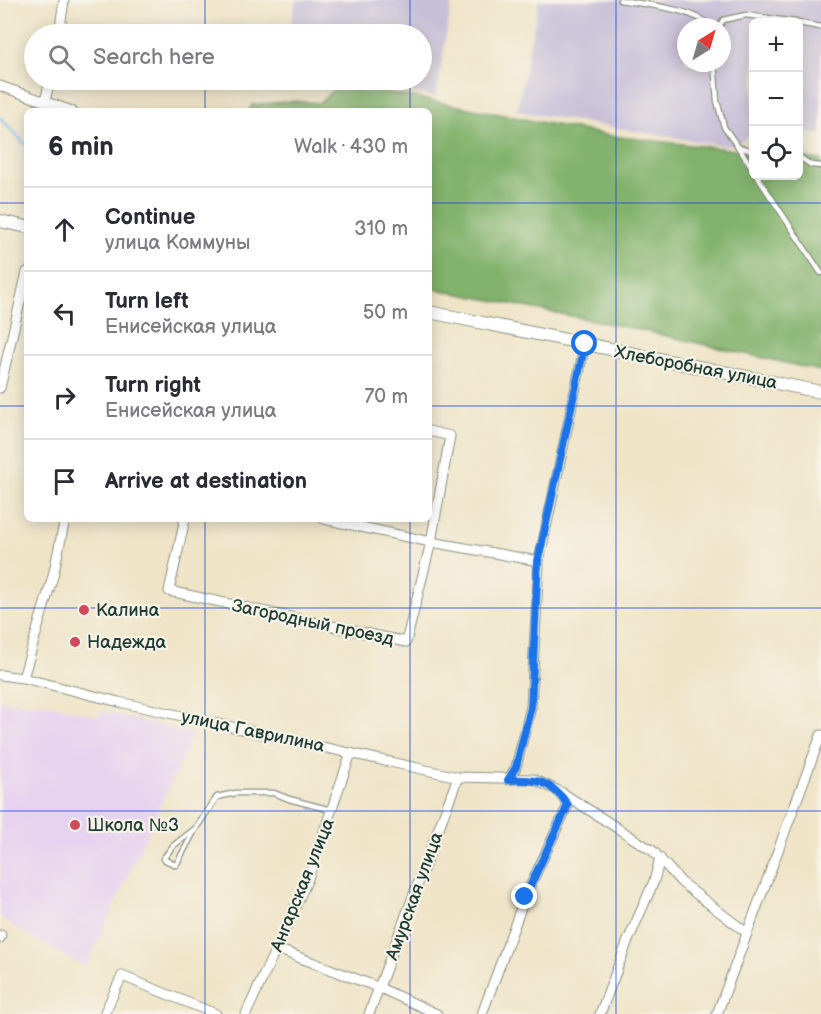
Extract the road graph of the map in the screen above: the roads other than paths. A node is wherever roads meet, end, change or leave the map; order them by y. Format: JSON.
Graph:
{"nodes":[{"id":1,"x":620,"y":0,"type":"edge"},
{"id":2,"x":61,"y":1,"type":"edge"},
{"id":3,"x":696,"y":18,"type":"edge"},
{"id":4,"x":731,"y":18,"type":"edge"},
{"id":5,"x":765,"y":18,"type":"edge"},
{"id":6,"x":60,"y":24,"type":"edge"},
{"id":7,"x":803,"y":24,"type":"edge"},
{"id":8,"x":821,"y":27,"type":"edge"},
{"id":9,"x":715,"y":72,"type":"edge"},
{"id":10,"x":0,"y":86,"type":"edge"},
{"id":11,"x":48,"y":90,"type":"edge"},
{"id":12,"x":45,"y":101,"type":"junction"},
{"id":13,"x":64,"y":108,"type":"edge"},
{"id":14,"x":738,"y":147,"type":"junction"},
{"id":15,"x":749,"y":150,"type":"edge"},
{"id":16,"x":803,"y":159,"type":"edge"},
{"id":17,"x":749,"y":164,"type":"edge"},
{"id":18,"x":821,"y":166,"type":"edge"},
{"id":19,"x":760,"y":180,"type":"edge"},
{"id":20,"x":0,"y":221,"type":"edge"},
{"id":21,"x":24,"y":226,"type":"edge"},
{"id":22,"x":821,"y":273,"type":"edge"},
{"id":23,"x":24,"y":285,"type":"edge"},
{"id":24,"x":432,"y":313,"type":"edge"},
{"id":25,"x":585,"y":344,"type":"junction"},
{"id":26,"x":0,"y":388,"type":"edge"},
{"id":27,"x":821,"y":392,"type":"edge"},
{"id":28,"x":432,"y":432,"type":"edge"},
{"id":29,"x":64,"y":522,"type":"edge"},
{"id":30,"x":183,"y":522,"type":"edge"},
{"id":31,"x":338,"y":522,"type":"edge"},
{"id":32,"x":431,"y":542,"type":"junction"},
{"id":33,"x":538,"y":561,"type":"junction"},
{"id":34,"x":0,"y":675,"type":"edge"},
{"id":35,"x":23,"y":678,"type":"junction"},
{"id":36,"x":821,"y":735,"type":"edge"},
{"id":37,"x":351,"y":753,"type":"junction"},
{"id":38,"x":458,"y":777,"type":"junction"},
{"id":39,"x":508,"y":780,"type":"junction"},
{"id":40,"x":557,"y":790,"type":"junction"},
{"id":41,"x":331,"y":810,"type":"junction"},
{"id":42,"x":196,"y":828,"type":"junction"},
{"id":43,"x":660,"y":858,"type":"junction"},
{"id":44,"x":747,"y":933,"type":"junction"},
{"id":45,"x":277,"y":949,"type":"junction"},
{"id":46,"x":380,"y":988,"type":"junction"},
{"id":47,"x":104,"y":1014,"type":"edge"},
{"id":48,"x":216,"y":1014,"type":"edge"},
{"id":49,"x":246,"y":1014,"type":"edge"},
{"id":50,"x":369,"y":1014,"type":"edge"},
{"id":51,"x":437,"y":1014,"type":"edge"},
{"id":52,"x":482,"y":1014,"type":"edge"},
{"id":53,"x":600,"y":1014,"type":"edge"},
{"id":54,"x":717,"y":1014,"type":"edge"}],
"edges":[{"from":1,"to":3,"type":"lane"},
{"from":2,"to":6,"type":"street"},
{"from":4,"to":5,"type":"lane"},
{"from":7,"to":8,"type":"lane"},
{"from":9,"to":14,"type":"lane"},
{"from":10,"to":12,"type":"street"},
{"from":11,"to":12,"type":"street"},
{"from":12,"to":13,"type":"street"},
{"from":14,"to":15,"type":"lane"},
{"from":14,"to":17,"type":"lane"},
{"from":16,"to":18,"type":"lane"},
{"from":19,"to":22,"type":"lane"},
{"from":20,"to":21,"type":"main road"},
{"from":23,"to":26,"type":"street"},
{"from":24,"to":25,"type":"main road","name":"Хлеборобная улица"},
{"from":25,"to":27,"type":"main road","name":"Хлеборобная улица"},
{"from":25,"to":33,"type":"street"},
{"from":28,"to":32,"type":"street","name":"Загородный проезд"},
{"from":29,"to":35,"type":"street"},
{"from":30,"to":32,"type":"street","name":"Загородный проезд"},
{"from":31,"to":32,"type":"street"},
{"from":32,"to":33,"type":"street"},
{"from":33,"to":39,"type":"street"},
{"from":34,"to":35,"type":"street","name":"улица Гаврилина"},
{"from":35,"to":37,"type":"street","name":"улица Гаврилина"},
{"from":36,"to":44,"type":"street"},
{"from":37,"to":38,"type":"street","name":"улица Гаврилина"},
{"from":37,"to":41,"type":"street","name":"Ангарская улица"},
{"from":38,"to":39,"type":"street","name":"улица Гаврилина"},
{"from":38,"to":46,"type":"street","name":"Амурская улица"},
{"from":39,"to":40,"type":"street","name":"улица Гаврилина"},
{"from":40,"to":43,"type":"street","name":"улица Гаврилина"},
{"from":40,"to":52,"type":"street"},
{"from":41,"to":42,"type":"lane"},
{"from":41,"to":45,"type":"street","name":"Ангарская улица"},
{"from":42,"to":42,"type":"lane"},
{"from":43,"to":44,"type":"street","name":"улица Гаврилина"},
{"from":43,"to":53,"type":"street"},
{"from":44,"to":54,"type":"street"},
{"from":45,"to":46,"type":"street"},
{"from":45,"to":49,"type":"street","name":"Ангарская улица"},
{"from":46,"to":50,"type":"street","name":"Амурская улица"},
{"from":46,"to":51,"type":"street"},
{"from":47,"to":48,"type":"street"}]}
